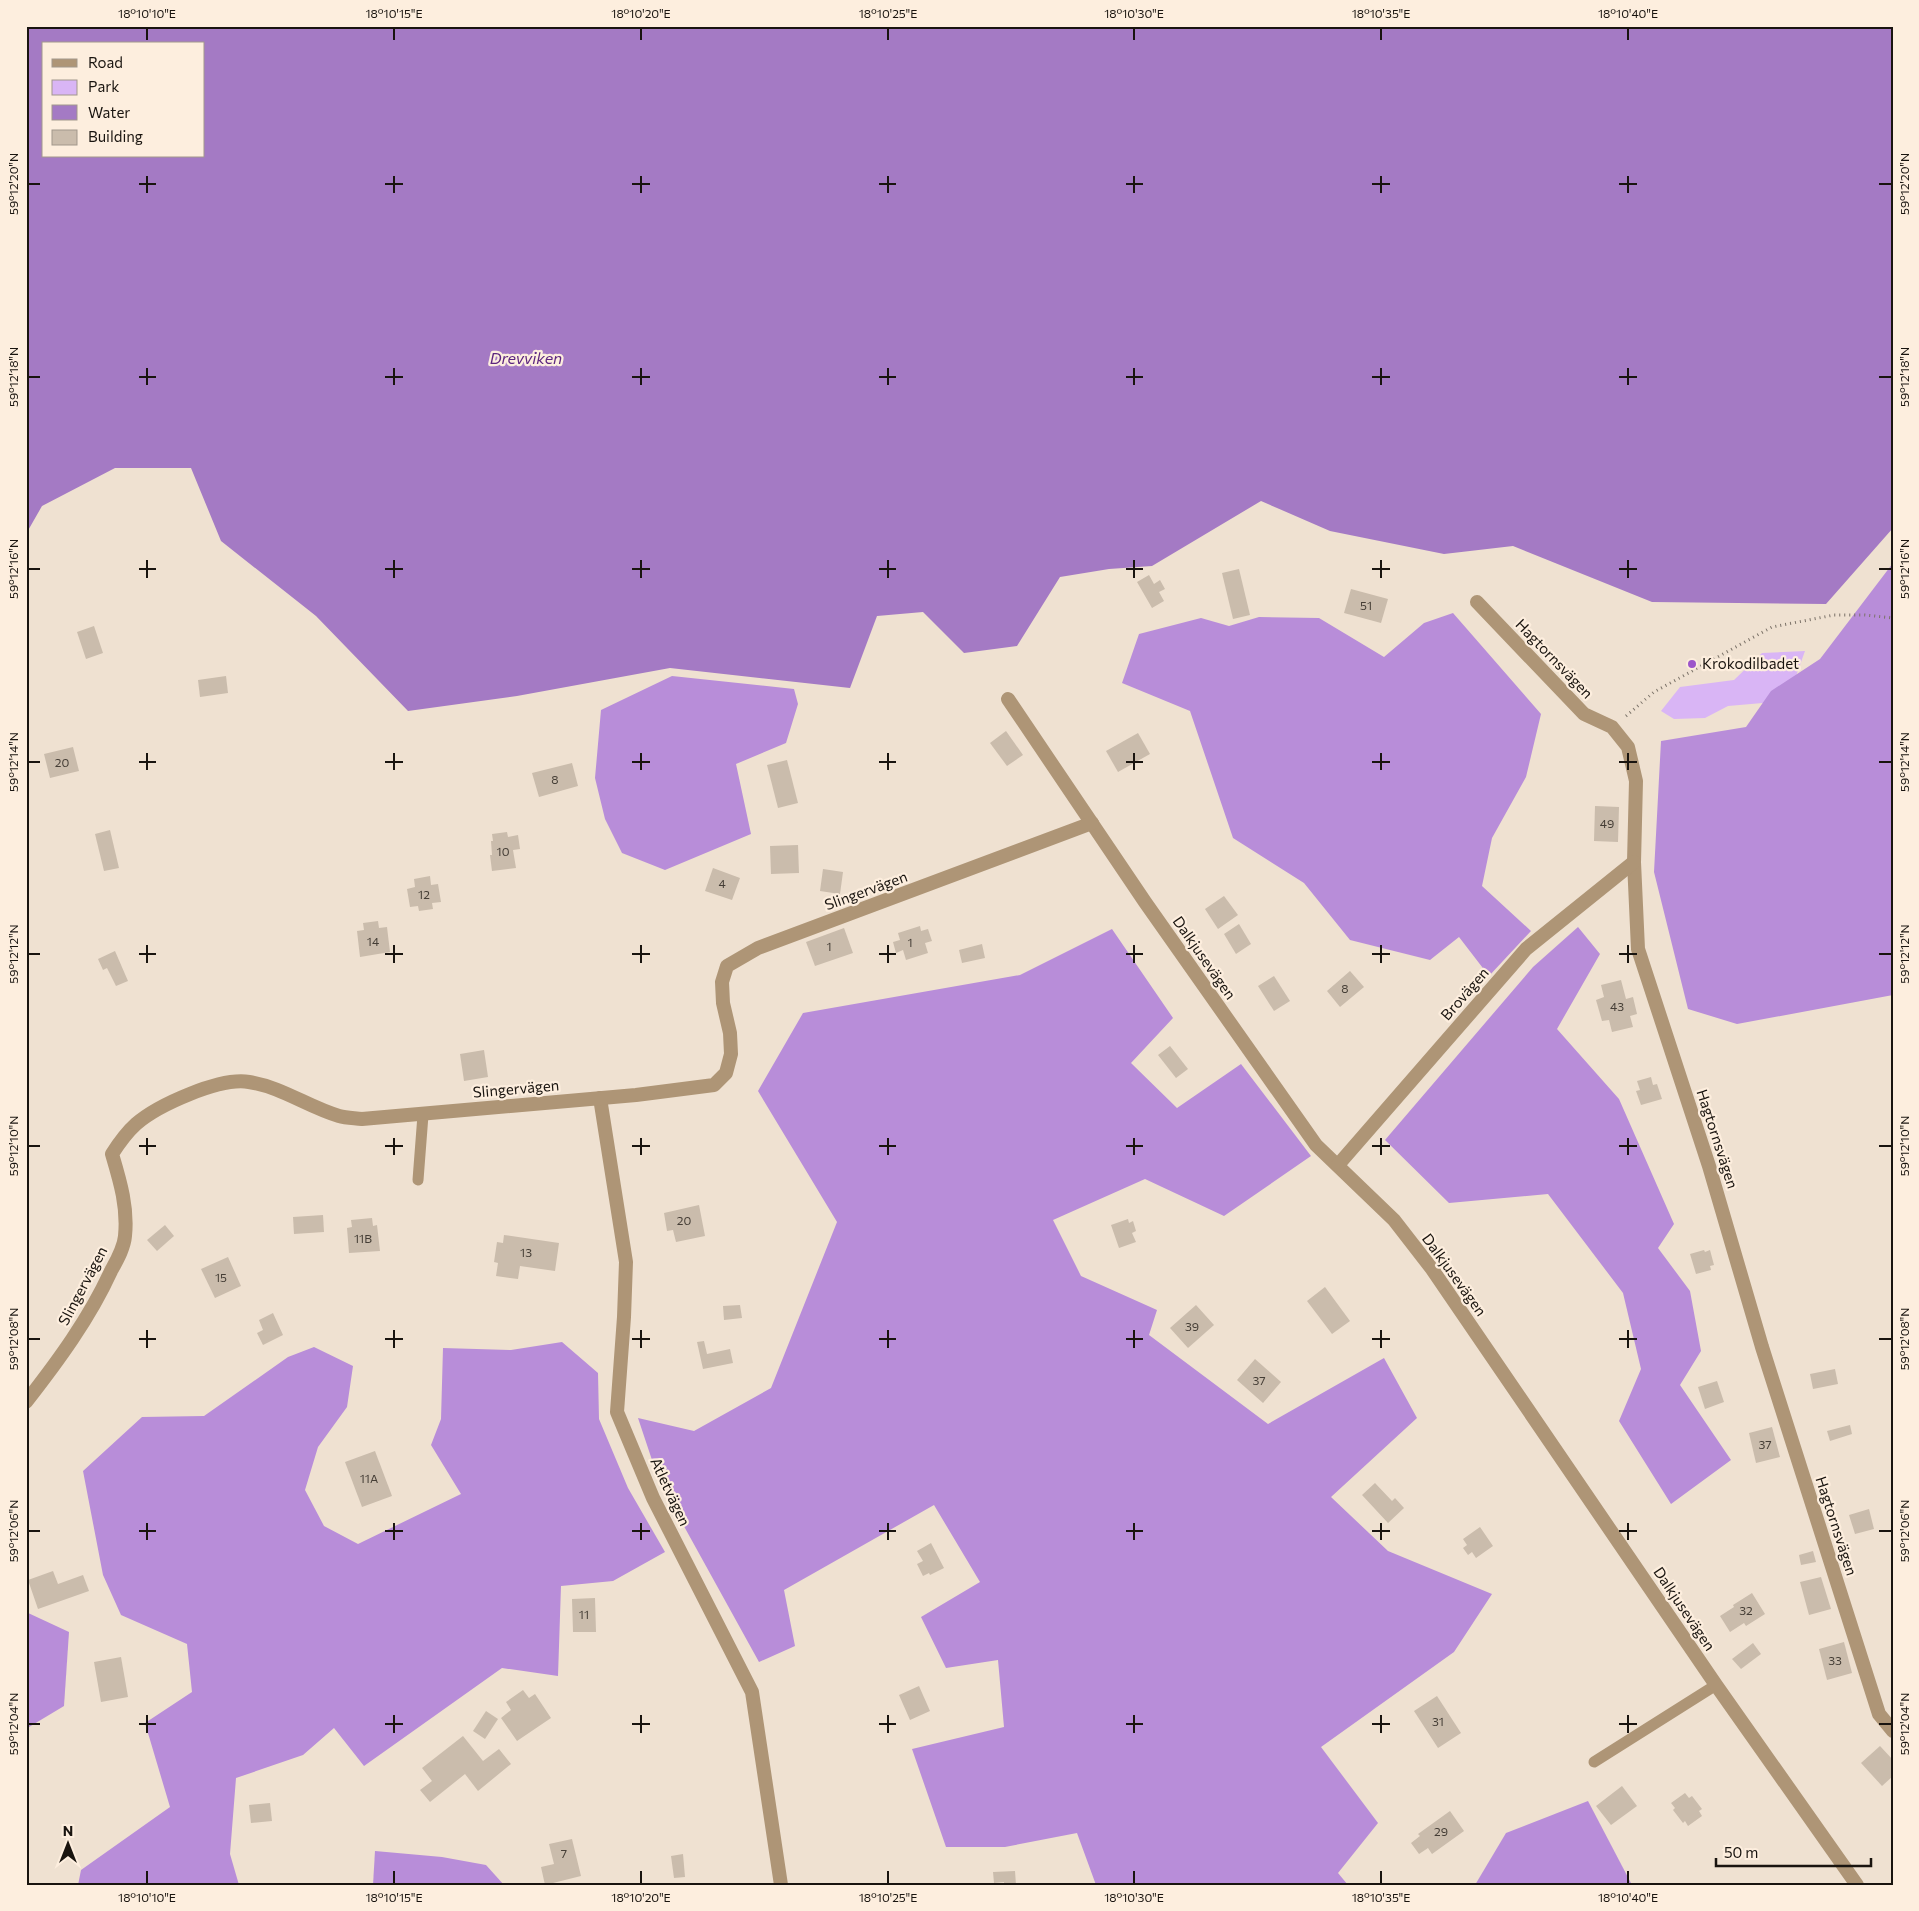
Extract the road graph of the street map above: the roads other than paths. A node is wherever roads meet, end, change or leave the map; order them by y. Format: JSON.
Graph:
{"nodes":[{"id":1,"x":1476,"y":602,"type":"dead end"},
{"id":2,"x":1008,"y":698,"type":"dead end"},
{"id":3,"x":1092,"y":823,"type":"junction"},
{"id":4,"x":1634,"y":862,"type":"junction"},
{"id":5,"x":600,"y":1098,"type":"junction"},
{"id":6,"x":423,"y":1114,"type":"junction"},
{"id":7,"x":1338,"y":1165,"type":"junction"},
{"id":8,"x":418,"y":1180,"type":"dead end"},
{"id":9,"x":26,"y":1402,"type":"edge"},
{"id":10,"x":1716,"y":1685,"type":"junction"},
{"id":11,"x":1893,"y":1731,"type":"edge"},
{"id":12,"x":1594,"y":1762,"type":"dead end"},
{"id":13,"x":781,"y":1885,"type":"edge"},
{"id":14,"x":1857,"y":1885,"type":"edge"}],
"edges":[{"from":1,"to":4,"type":"street","name":"Hagtornsvägen"},
{"from":2,"to":3,"type":"street","name":"Dalkjusevägen"},
{"from":3,"to":5,"type":"street","name":"Slingervägen"},
{"from":3,"to":7,"type":"street","name":"Dalkjusevägen"},
{"from":4,"to":7,"type":"street","name":"Brovägen"},
{"from":4,"to":11,"type":"street","name":"Hagtornsvägen"},
{"from":5,"to":6,"type":"street","name":"Slingervägen"},
{"from":5,"to":13,"type":"street","name":"Atletvägen"},
{"from":6,"to":8,"type":"lane"},
{"from":6,"to":9,"type":"street","name":"Slingervägen"},
{"from":7,"to":10,"type":"street","name":"Dalkjusevägen"},
{"from":10,"to":12,"type":"lane"},
{"from":10,"to":14,"type":"street","name":"Dalkjusevägen"}]}
